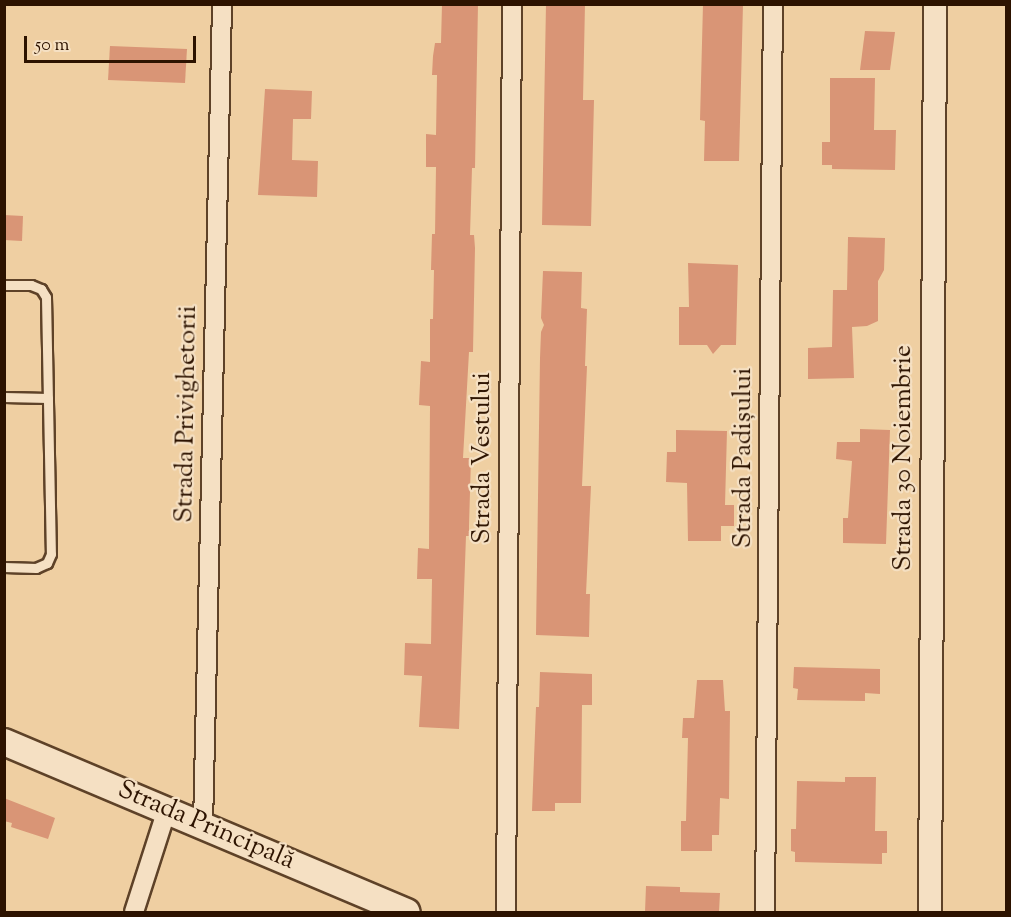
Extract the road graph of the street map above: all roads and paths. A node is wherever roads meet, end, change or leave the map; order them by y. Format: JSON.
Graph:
{"nodes":[{"id":1,"x":222,"y":4,"type":"edge"},
{"id":2,"x":512,"y":4,"type":"edge"},
{"id":3,"x":773,"y":4,"type":"edge"},
{"id":4,"x":935,"y":4,"type":"edge"},
{"id":5,"x":4,"y":285,"type":"edge"},
{"id":6,"x":4,"y":397,"type":"edge"},
{"id":7,"x":48,"y":398,"type":"junction"},
{"id":8,"x":4,"y":567,"type":"edge"},
{"id":9,"x":4,"y":742,"type":"edge"},
{"id":10,"x":167,"y":809,"type":"junction"},
{"id":11,"x":203,"y":825,"type":"junction"},
{"id":12,"x":134,"y":912,"type":"edge"},
{"id":13,"x":407,"y":912,"type":"edge"},
{"id":14,"x":506,"y":912,"type":"edge"},
{"id":15,"x":765,"y":912,"type":"edge"},
{"id":16,"x":930,"y":912,"type":"edge"}],
"edges":[{"from":1,"to":11,"type":"street","name":"Strada Privighetorii"},
{"from":2,"to":14,"type":"street","name":"Strada Vestului"},
{"from":3,"to":15,"type":"street","name":"Strada Padișului"},
{"from":4,"to":16,"type":"street","name":"Strada 30 Noiembrie"},
{"from":5,"to":7,"type":"lane"},
{"from":6,"to":7,"type":"lane"},
{"from":7,"to":8,"type":"lane"},
{"from":9,"to":10,"type":"main road","name":"Strada Principală"},
{"from":10,"to":11,"type":"main road","name":"Strada Principală"},
{"from":10,"to":12,"type":"street"},
{"from":11,"to":13,"type":"main road","name":"Strada Principală"}]}
